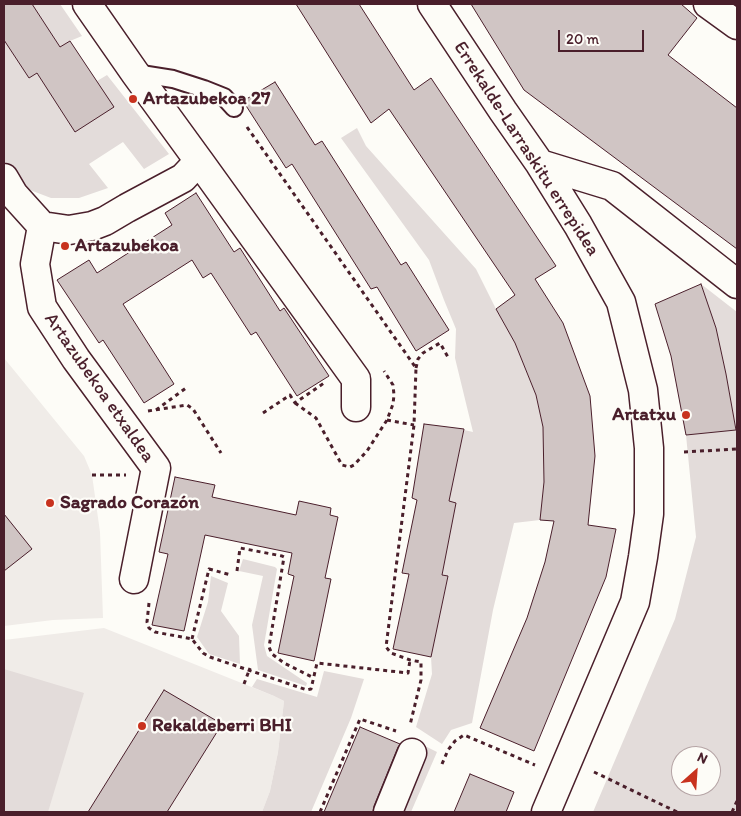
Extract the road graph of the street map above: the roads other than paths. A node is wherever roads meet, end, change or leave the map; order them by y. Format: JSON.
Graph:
{"nodes":[{"id":1,"x":87,"y":4,"type":"edge"},
{"id":2,"x":432,"y":4,"type":"edge"},
{"id":3,"x":708,"y":4,"type":"edge"},
{"id":4,"x":737,"y":25,"type":"edge"},
{"id":5,"x":135,"y":72,"type":"junction"},
{"id":6,"x":234,"y":108,"type":"road end"},
{"id":7,"x":199,"y":161,"type":"junction"},
{"id":8,"x":540,"y":164,"type":"junction"},
{"id":9,"x":4,"y":178,"type":"edge"},
{"id":10,"x":42,"y":226,"type":"junction"},
{"id":11,"x":737,"y":284,"type":"edge"},
{"id":12,"x":356,"y":407,"type":"dead end"},
{"id":13,"x":134,"y":578,"type":"road end"},
{"id":14,"x":406,"y":743,"type":"road end"},
{"id":15,"x":388,"y":812,"type":"edge"},
{"id":16,"x":546,"y":812,"type":"edge"}],
"edges":[{"from":1,"to":5,"type":"street"},
{"from":2,"to":8,"type":"street","name":"Errekalde-Larraskitu errepidea"},
{"from":3,"to":4,"type":"street"},
{"from":5,"to":6,"type":"lane"},
{"from":5,"to":7,"type":"street"},
{"from":7,"to":10,"type":"street"},
{"from":7,"to":12,"type":"street"},
{"from":8,"to":11,"type":"street"},
{"from":8,"to":16,"type":"street","name":"Errekalde-Larraskitu errepidea"},
{"from":9,"to":10,"type":"street"},
{"from":10,"to":13,"type":"street","name":"Artazubekoa etxaldea"},
{"from":14,"to":15,"type":"street"}]}
